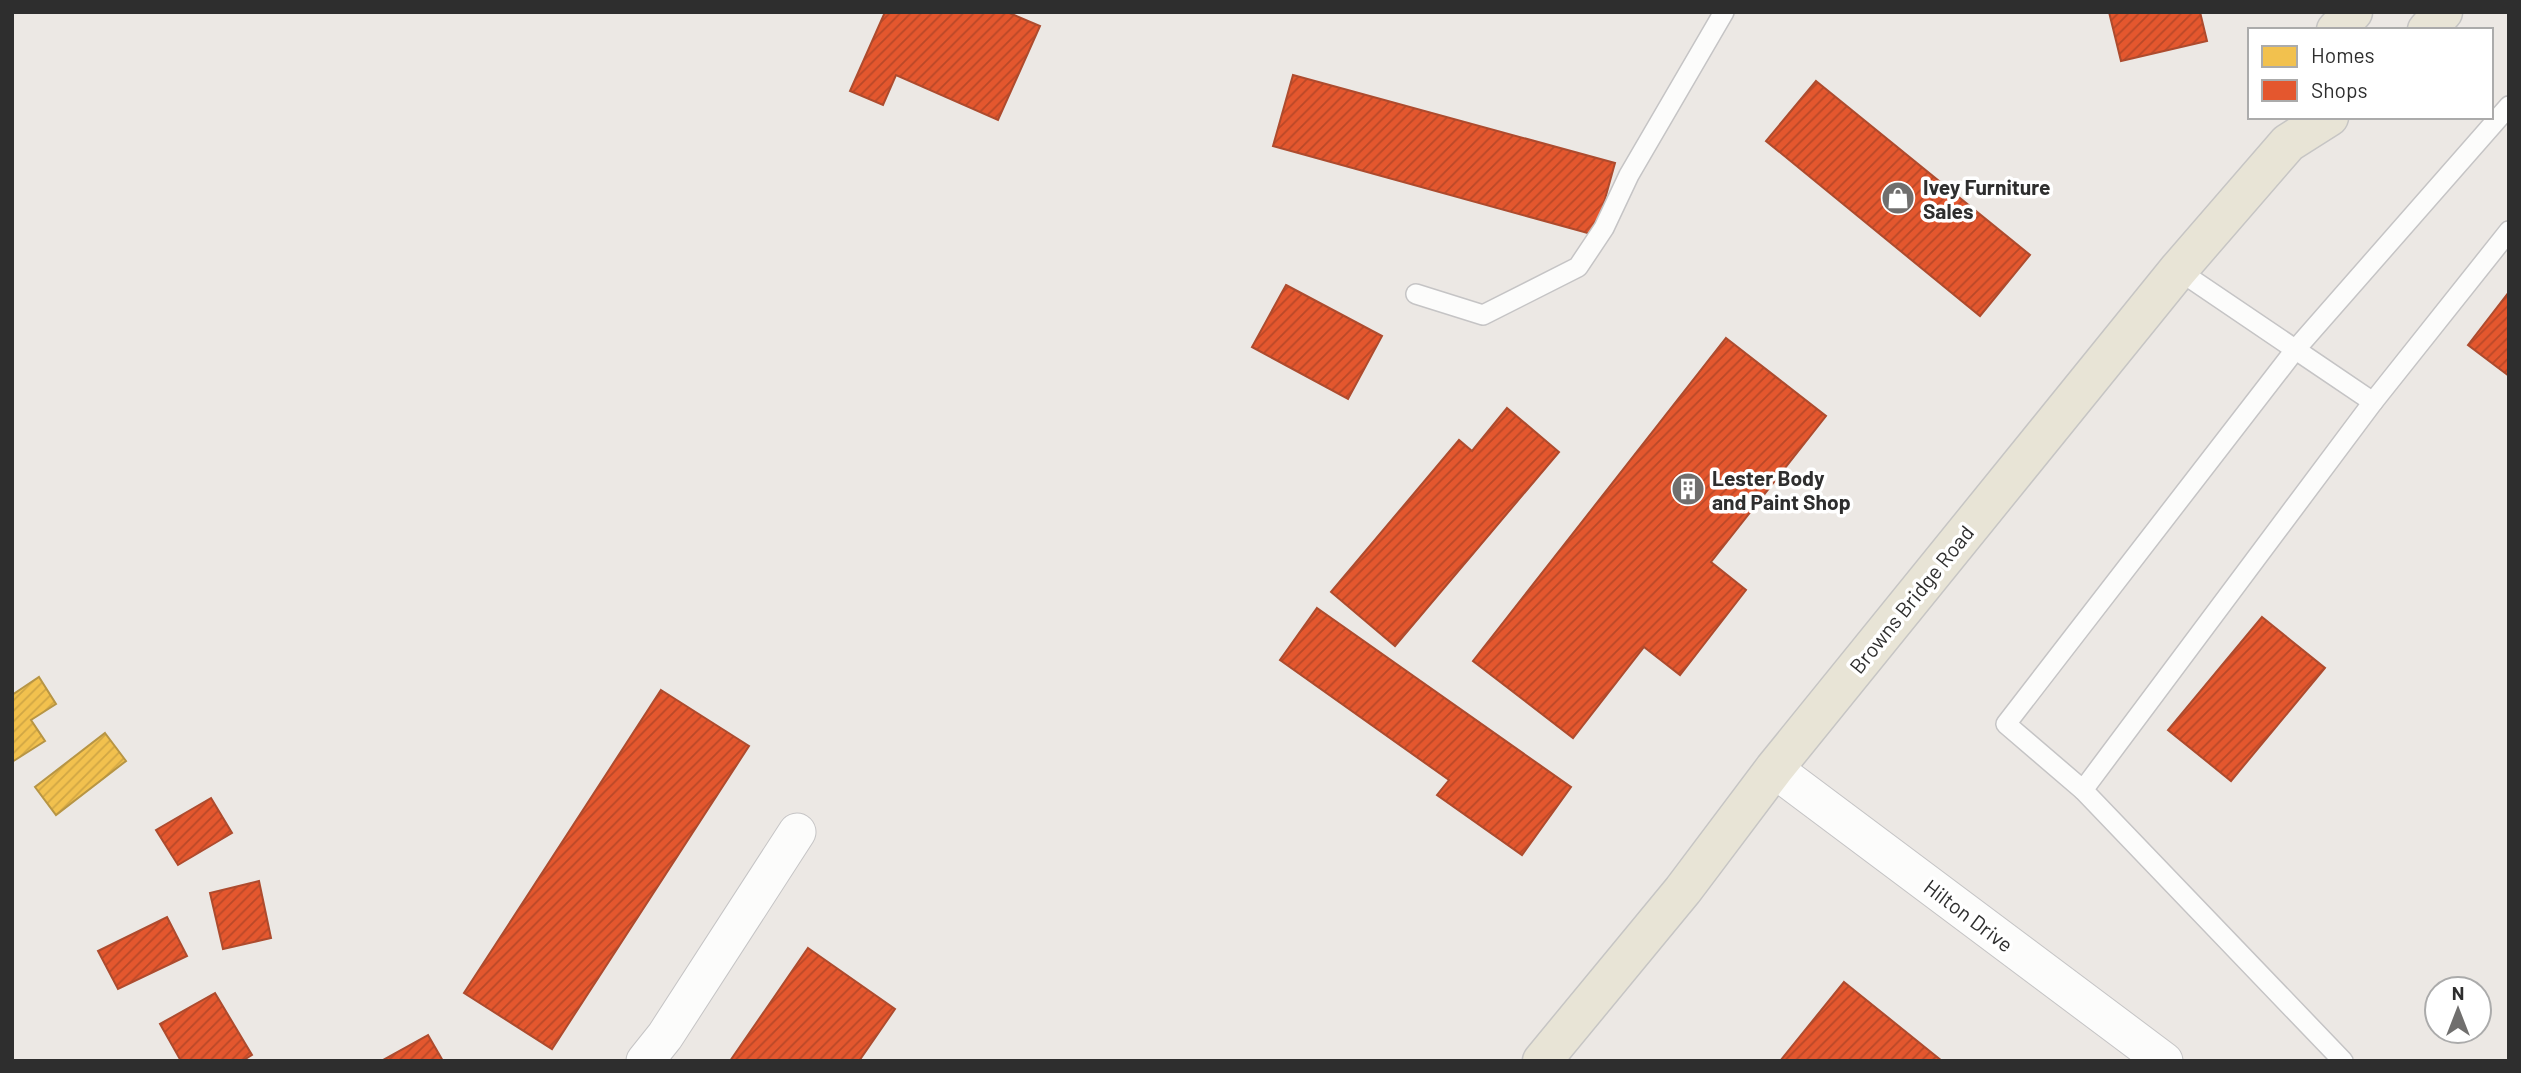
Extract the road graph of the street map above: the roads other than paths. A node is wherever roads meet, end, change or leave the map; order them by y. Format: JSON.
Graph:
{"nodes":[{"id":1,"x":1724,"y":12,"type":"edge"},
{"id":2,"x":2353,"y":12,"type":"edge"},
{"id":3,"x":2444,"y":12,"type":"edge"},
{"id":4,"x":2338,"y":28,"type":"edge"},
{"id":5,"x":2429,"y":28,"type":"edge"},
{"id":6,"x":2509,"y":106,"type":"edge"},
{"id":7,"x":2323,"y":119,"type":"edge"},
{"id":8,"x":2292,"y":130,"type":"edge"},
{"id":9,"x":2509,"y":231,"type":"edge"},
{"id":10,"x":2178,"y":270,"type":"junction"},
{"id":11,"x":1416,"y":294,"type":"dead end"},
{"id":12,"x":2295,"y":350,"type":"junction"},
{"id":13,"x":2373,"y":402,"type":"junction"},
{"id":14,"x":1774,"y":769,"type":"junction"},
{"id":15,"x":2083,"y":790,"type":"junction"},
{"id":16,"x":797,"y":831,"type":"dead end"},
{"id":17,"x":645,"y":1061,"type":"edge"},
{"id":18,"x":1542,"y":1061,"type":"edge"},
{"id":19,"x":2164,"y":1061,"type":"edge"},
{"id":20,"x":2343,"y":1061,"type":"edge"}],
"edges":[{"from":1,"to":11,"type":"lane"},
{"from":2,"to":4,"type":"main road"},
{"from":3,"to":5,"type":"main road"},
{"from":6,"to":12,"type":"lane"},
{"from":7,"to":8,"type":"main road","name":"Browns Bridge Road"},
{"from":8,"to":10,"type":"main road","name":"Browns Bridge Road"},
{"from":9,"to":13,"type":"lane"},
{"from":10,"to":12,"type":"lane"},
{"from":10,"to":14,"type":"main road","name":"Browns Bridge Road"},
{"from":12,"to":13,"type":"lane"},
{"from":12,"to":15,"type":"lane"},
{"from":13,"to":15,"type":"lane"},
{"from":14,"to":18,"type":"main road","name":"Browns Bridge Road"},
{"from":14,"to":19,"type":"street","name":"Hilton Drive"},
{"from":15,"to":20,"type":"lane"},
{"from":16,"to":17,"type":"street"}]}
